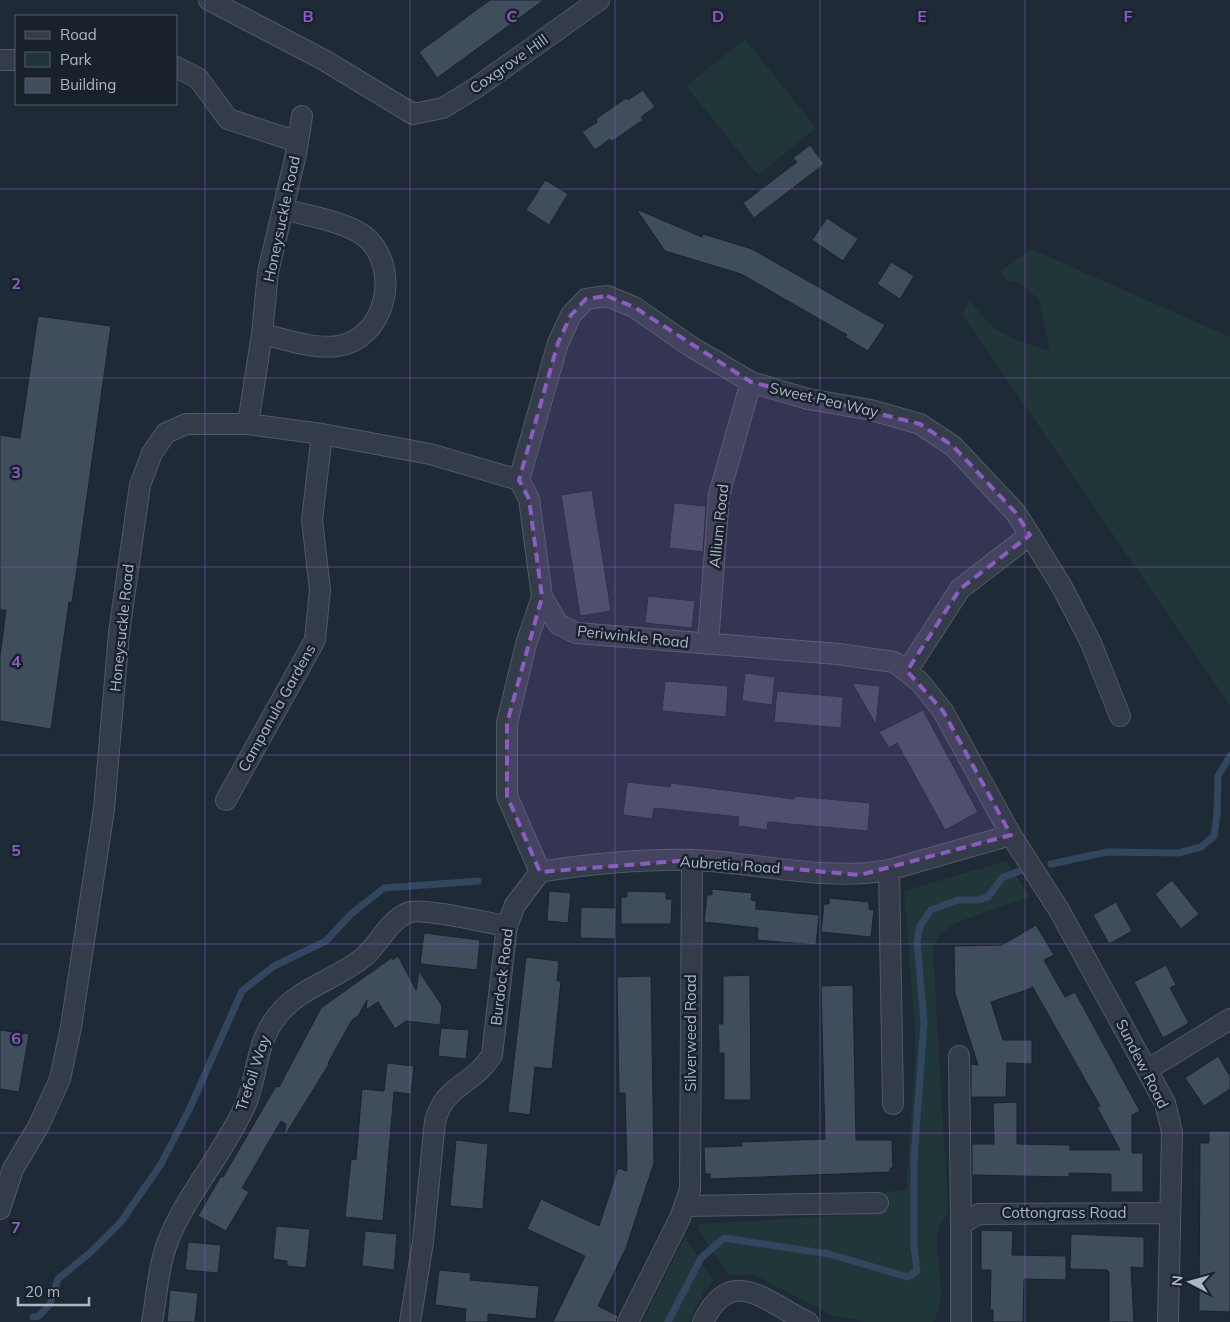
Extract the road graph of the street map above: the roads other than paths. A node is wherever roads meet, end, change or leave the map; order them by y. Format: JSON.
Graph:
{"nodes":[{"id":1,"x":209,"y":0,"type":"edge"},
{"id":2,"x":599,"y":0,"type":"edge"},
{"id":3,"x":0,"y":60,"type":"edge"},
{"id":4,"x":15,"y":60,"type":"edge"},
{"id":5,"x":178,"y":69,"type":"edge"},
{"id":6,"x":302,"y":116,"type":"dead end"},
{"id":7,"x":298,"y":142,"type":"junction"},
{"id":8,"x":283,"y":209,"type":"junction"},
{"id":9,"x":262,"y":334,"type":"junction"},
{"id":10,"x":751,"y":382,"type":"junction"},
{"id":11,"x":248,"y":424,"type":"junction"},
{"id":12,"x":322,"y":434,"type":"junction"},
{"id":13,"x":519,"y":480,"type":"junction"},
{"id":14,"x":1030,"y":534,"type":"junction"},
{"id":15,"x":542,"y":597,"type":"junction"},
{"id":16,"x":708,"y":644,"type":"junction"},
{"id":17,"x":906,"y":671,"type":"junction"},
{"id":18,"x":1120,"y":716,"type":"dead end"},
{"id":19,"x":226,"y":800,"type":"dead end"},
{"id":20,"x":1011,"y":835,"type":"junction"},
{"id":21,"x":692,"y":860,"type":"junction"},
{"id":22,"x":889,"y":870,"type":"junction"},
{"id":23,"x":540,"y":872,"type":"junction"},
{"id":24,"x":507,"y":926,"type":"junction"},
{"id":25,"x":1230,"y":1019,"type":"edge"},
{"id":26,"x":959,"y":1056,"type":"dead end"},
{"id":27,"x":1148,"y":1070,"type":"junction"},
{"id":28,"x":893,"y":1104,"type":"dead end"},
{"id":29,"x":878,"y":1203,"type":"dead end"},
{"id":30,"x":686,"y":1206,"type":"junction"},
{"id":31,"x":0,"y":1209,"type":"edge"},
{"id":32,"x":1170,"y":1212,"type":"junction"},
{"id":33,"x":961,"y":1224,"type":"junction"},
{"id":34,"x":152,"y":1322,"type":"edge"},
{"id":35,"x":410,"y":1322,"type":"edge"},
{"id":36,"x":628,"y":1322,"type":"edge"},
{"id":37,"x":702,"y":1322,"type":"edge"},
{"id":38,"x":808,"y":1322,"type":"edge"},
{"id":39,"x":960,"y":1322,"type":"edge"},
{"id":40,"x":1168,"y":1322,"type":"edge"}],
"edges":[{"from":1,"to":2,"type":"street","name":"Coxgrove Hill"},
{"from":3,"to":4,"type":"street"},
{"from":5,"to":7,"type":"street"},
{"from":6,"to":7,"type":"street","name":"Honeysuckle Road"},
{"from":7,"to":8,"type":"street","name":"Honeysuckle Road"},
{"from":8,"to":9,"type":"street","name":"Honeysuckle Road"},
{"from":8,"to":9,"type":"street"},
{"from":9,"to":11,"type":"street","name":"Honeysuckle Road"},
{"from":10,"to":13,"type":"street","name":"Sweet Pea Way"},
{"from":10,"to":14,"type":"street","name":"Sweet Pea Way"},
{"from":10,"to":16,"type":"street","name":"Allium Road"},
{"from":11,"to":12,"type":"street"},
{"from":11,"to":31,"type":"street","name":"Honeysuckle Road"},
{"from":12,"to":13,"type":"street"},
{"from":12,"to":19,"type":"street","name":"Campanula Gardens"},
{"from":13,"to":15,"type":"street","name":"Periwinkle Road"},
{"from":14,"to":17,"type":"street"},
{"from":14,"to":18,"type":"street","name":"Sweet Pea Way"},
{"from":15,"to":16,"type":"street","name":"Periwinkle Road"},
{"from":15,"to":23,"type":"street"},
{"from":16,"to":17,"type":"street","name":"Periwinkle Road"},
{"from":17,"to":20,"type":"street","name":"Periwinkle Road"},
{"from":20,"to":22,"type":"street","name":"Aubretia Road"},
{"from":20,"to":27,"type":"street","name":"Sundew Road"},
{"from":21,"to":22,"type":"street","name":"Aubretia Road"},
{"from":21,"to":23,"type":"street","name":"Aubretia Road"},
{"from":21,"to":30,"type":"street","name":"Silverweed Road"},
{"from":22,"to":28,"type":"street"},
{"from":23,"to":24,"type":"street","name":"Burdock Road"},
{"from":24,"to":34,"type":"street","name":"Trefoil Way"},
{"from":24,"to":35,"type":"street","name":"Burdock Road"},
{"from":25,"to":27,"type":"street"},
{"from":26,"to":33,"type":"street"},
{"from":27,"to":32,"type":"street","name":"Sundew Road"},
{"from":29,"to":30,"type":"street"},
{"from":30,"to":36,"type":"street","name":"Silverweed Road"},
{"from":32,"to":33,"type":"street","name":"Cottongrass Road"},
{"from":32,"to":40,"type":"street","name":"Sundew Road"},
{"from":33,"to":39,"type":"street"},
{"from":37,"to":38,"type":"street"}]}
